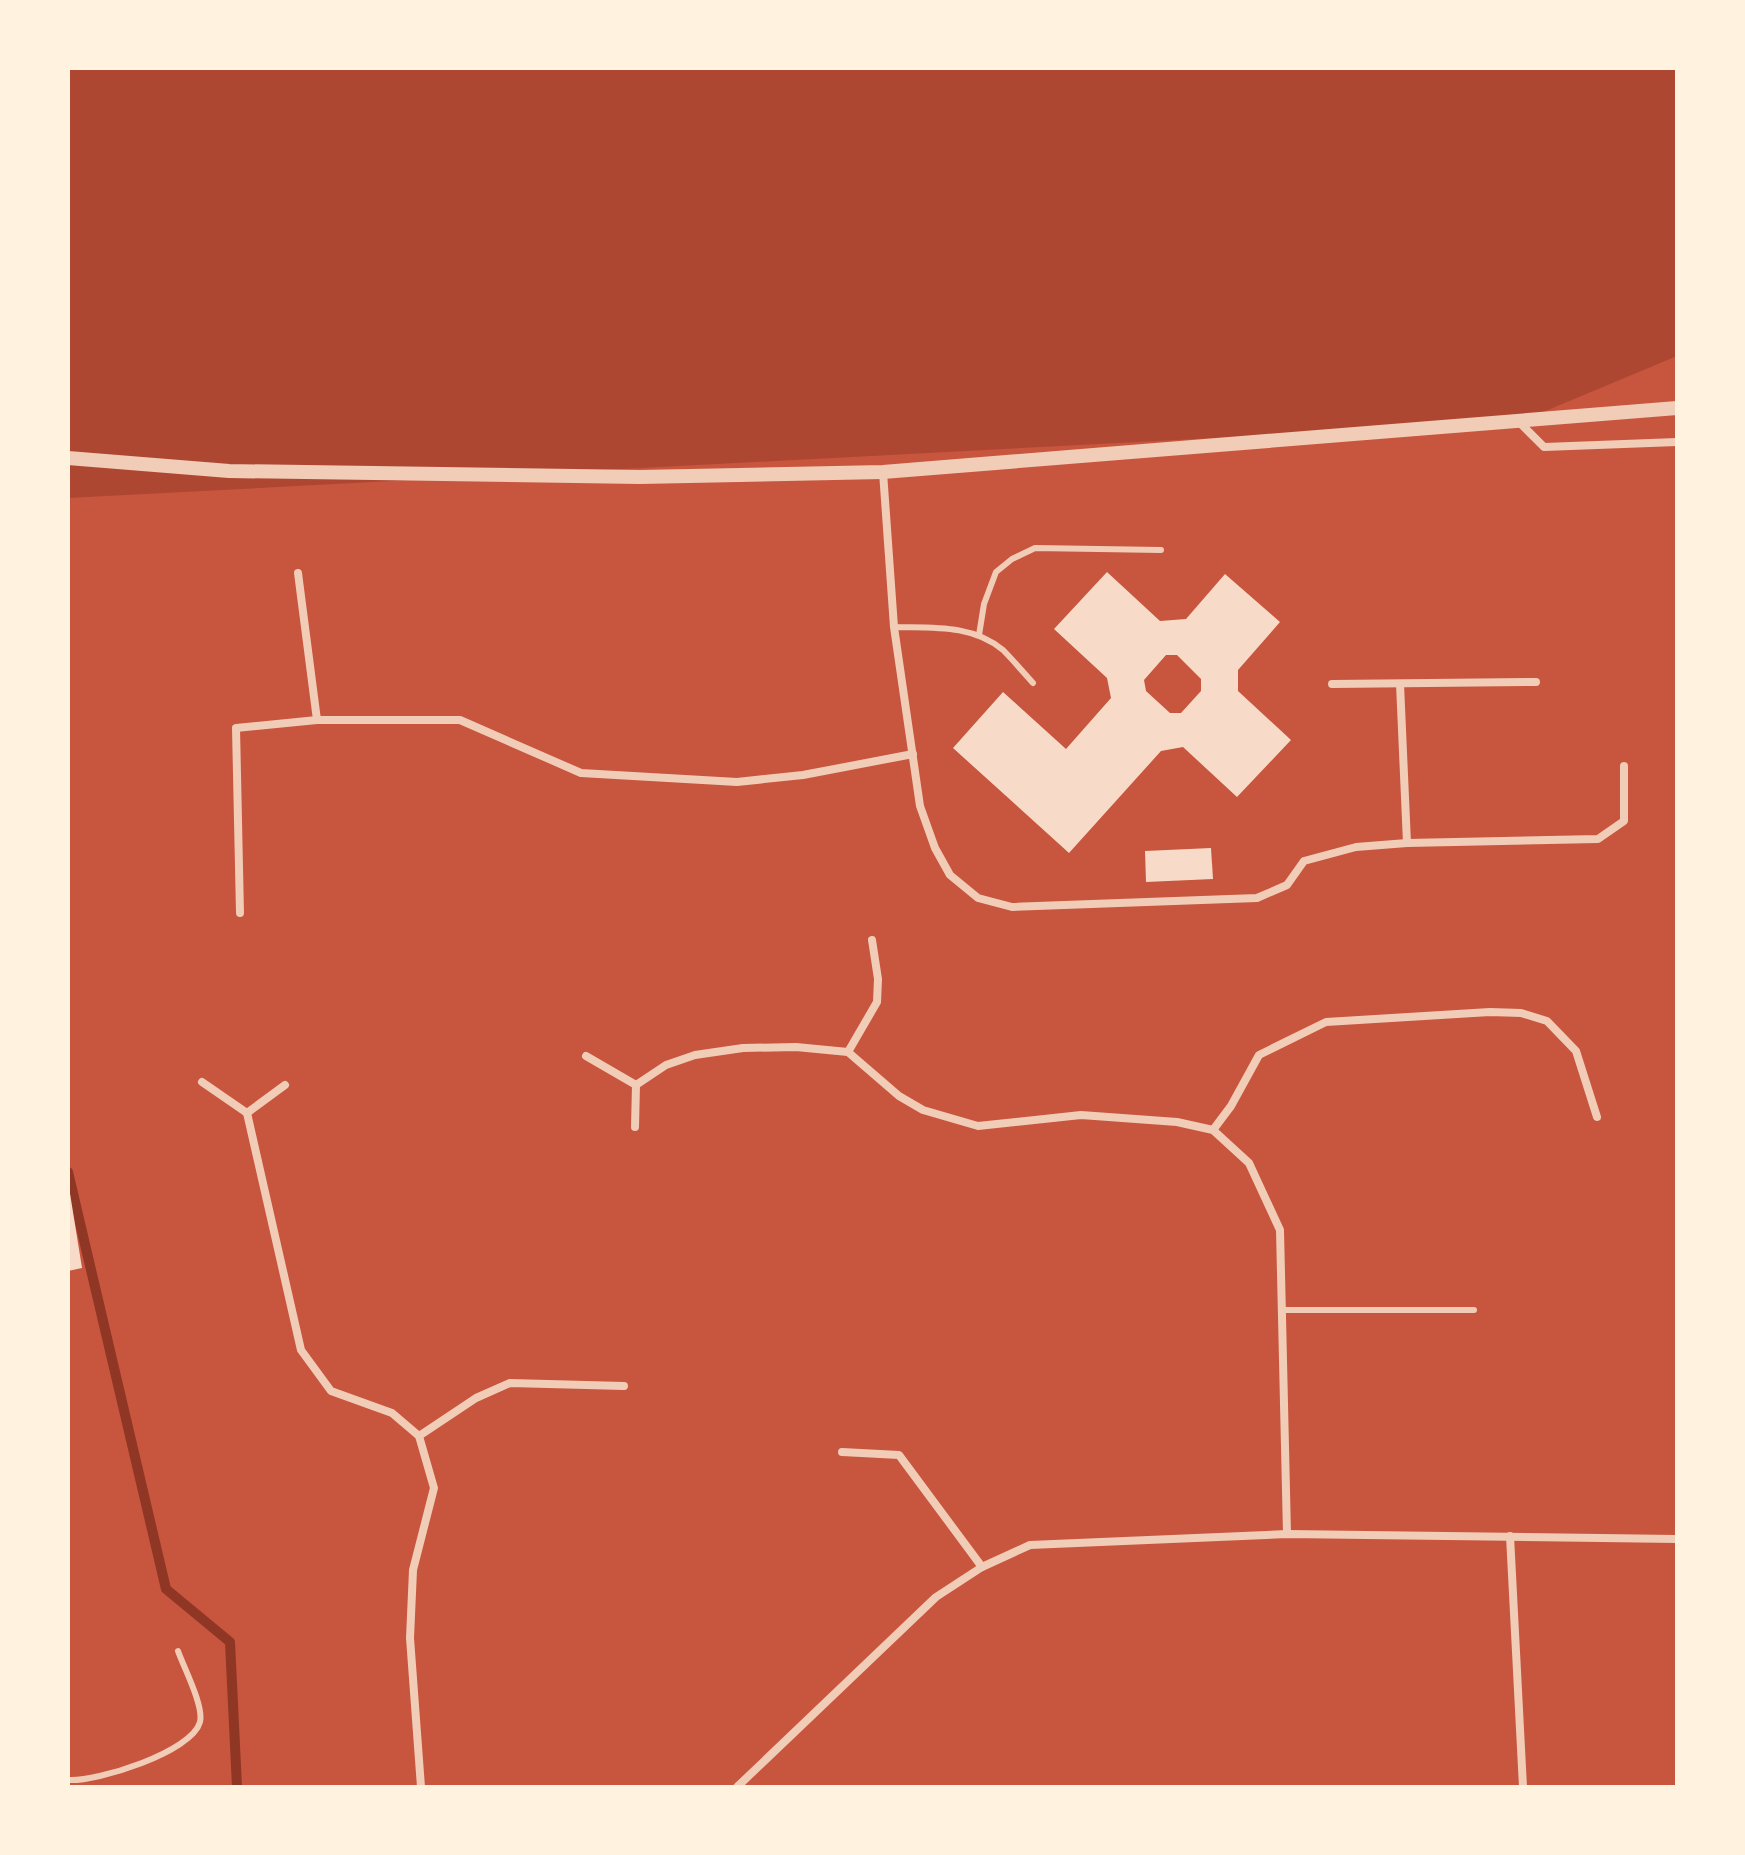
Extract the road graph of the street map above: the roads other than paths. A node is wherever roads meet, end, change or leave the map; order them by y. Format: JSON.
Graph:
{"nodes":[{"id":1,"x":1677,"y":408,"type":"edge"},
{"id":2,"x":1519,"y":422,"type":"junction"},
{"id":3,"x":1677,"y":442,"type":"edge"},
{"id":4,"x":68,"y":458,"type":"edge"},
{"id":5,"x":883,"y":472,"type":"junction"},
{"id":6,"x":1161,"y":550,"type":"dead end"},
{"id":7,"x":298,"y":573,"type":"dead end"},
{"id":8,"x":894,"y":627,"type":"junction"},
{"id":9,"x":979,"y":635,"type":"junction"},
{"id":10,"x":1536,"y":682,"type":"dead end"},
{"id":11,"x":1033,"y":683,"type":"dead end"},
{"id":12,"x":1332,"y":684,"type":"dead end"},
{"id":13,"x":1400,"y":684,"type":"junction"},
{"id":14,"x":317,"y":720,"type":"junction"},
{"id":15,"x":913,"y":754,"type":"junction"},
{"id":16,"x":1624,"y":766,"type":"dead end"},
{"id":17,"x":1407,"y":843,"type":"junction"},
{"id":18,"x":240,"y":913,"type":"dead end"},
{"id":19,"x":872,"y":940,"type":"dead end"},
{"id":20,"x":848,"y":1052,"type":"junction"},
{"id":21,"x":586,"y":1056,"type":"dead end"},
{"id":22,"x":202,"y":1082,"type":"dead end"},
{"id":23,"x":285,"y":1085,"type":"dead end"},
{"id":24,"x":636,"y":1085,"type":"junction"},
{"id":25,"x":247,"y":1113,"type":"junction"},
{"id":26,"x":1597,"y":1117,"type":"dead end"},
{"id":27,"x":635,"y":1127,"type":"dead end"},
{"id":28,"x":1213,"y":1130,"type":"junction"},
{"id":29,"x":1282,"y":1310,"type":"junction"},
{"id":30,"x":1474,"y":1310,"type":"dead end"},
{"id":31,"x":624,"y":1386,"type":"dead end"},
{"id":32,"x":419,"y":1436,"type":"junction"},
{"id":33,"x":842,"y":1452,"type":"dead end"},
{"id":34,"x":1287,"y":1534,"type":"junction"},
{"id":35,"x":1510,"y":1536,"type":"junction"},
{"id":36,"x":1677,"y":1539,"type":"edge"},
{"id":37,"x":982,"y":1567,"type":"junction"},
{"id":38,"x":178,"y":1651,"type":"dead end"},
{"id":39,"x":68,"y":1780,"type":"edge"},
{"id":40,"x":421,"y":1787,"type":"edge"},
{"id":41,"x":737,"y":1787,"type":"edge"},
{"id":42,"x":1523,"y":1787,"type":"edge"}],
"edges":[{"from":1,"to":2,"type":"street"},
{"from":2,"to":3,"type":"street"},
{"from":2,"to":5,"type":"street"},
{"from":4,"to":5,"type":"street"},
{"from":5,"to":8,"type":"street"},
{"from":6,"to":9,"type":"lane"},
{"from":7,"to":14,"type":"street"},
{"from":8,"to":9,"type":"lane"},
{"from":8,"to":15,"type":"street"},
{"from":9,"to":11,"type":"lane"},
{"from":10,"to":13,"type":"street"},
{"from":12,"to":13,"type":"street"},
{"from":13,"to":17,"type":"street"},
{"from":14,"to":15,"type":"street"},
{"from":14,"to":18,"type":"street"},
{"from":15,"to":17,"type":"street"},
{"from":16,"to":17,"type":"street"},
{"from":19,"to":20,"type":"street"},
{"from":20,"to":24,"type":"street"},
{"from":20,"to":28,"type":"street"},
{"from":21,"to":24,"type":"street"},
{"from":22,"to":25,"type":"street"},
{"from":23,"to":25,"type":"street"},
{"from":24,"to":27,"type":"street"},
{"from":25,"to":32,"type":"street"},
{"from":26,"to":28,"type":"street"},
{"from":28,"to":29,"type":"street"},
{"from":29,"to":30,"type":"lane"},
{"from":29,"to":34,"type":"street"},
{"from":31,"to":32,"type":"street"},
{"from":32,"to":40,"type":"street"},
{"from":33,"to":37,"type":"street"},
{"from":34,"to":35,"type":"street"},
{"from":34,"to":37,"type":"street"},
{"from":35,"to":36,"type":"street"},
{"from":35,"to":42,"type":"street"},
{"from":37,"to":41,"type":"street"},
{"from":38,"to":39,"type":"lane"}]}
